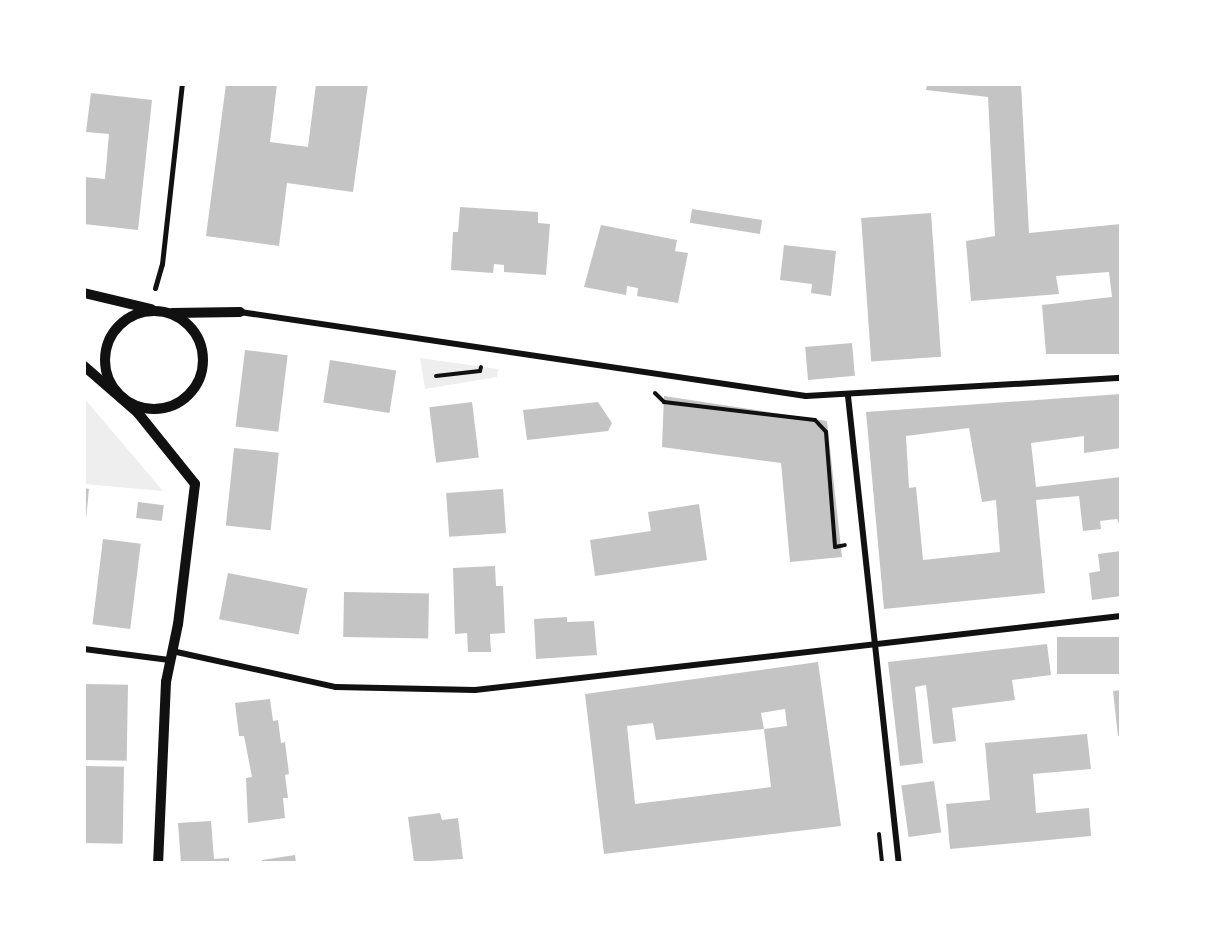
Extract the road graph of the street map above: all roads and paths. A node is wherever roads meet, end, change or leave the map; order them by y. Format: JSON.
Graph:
{"nodes":[{"id":1,"x":182,"y":84,"type":"edge"},
{"id":2,"x":155,"y":288,"type":"dead end"},
{"id":3,"x":84,"y":294,"type":"edge"},
{"id":4,"x":164,"y":312,"type":"junction"},
{"id":5,"x":240,"y":312,"type":"joint"},
{"id":6,"x":84,"y":366,"type":"edge"},
{"id":7,"x":481,"y":367,"type":"dead end"},
{"id":8,"x":436,"y":376,"type":"dead end"},
{"id":9,"x":1121,"y":378,"type":"edge"},
{"id":10,"x":655,"y":393,"type":"dead end"},
{"id":11,"x":848,"y":396,"type":"junction"},
{"id":12,"x":123,"y":397,"type":"junction"},
{"id":13,"x":845,"y":545,"type":"dead end"},
{"id":14,"x":1121,"y":616,"type":"edge"},
{"id":15,"x":875,"y":644,"type":"junction"},
{"id":16,"x":84,"y":649,"type":"edge"},
{"id":17,"x":170,"y":656,"type":"junction"},
{"id":18,"x":878,"y":823,"type":"dead end"},
{"id":19,"x":158,"y":863,"type":"edge"},
{"id":20,"x":882,"y":863,"type":"edge"},
{"id":21,"x":899,"y":863,"type":"edge"}],
"edges":[{"from":1,"to":2,"type":"street"},
{"from":3,"to":4,"type":"street"},
{"from":4,"to":5,"type":"street"},
{"from":4,"to":12,"type":"street"},
{"from":4,"to":12,"type":"street"},
{"from":5,"to":11,"type":"street"},
{"from":6,"to":12,"type":"street"},
{"from":7,"to":8,"type":"path"},
{"from":9,"to":11,"type":"street"},
{"from":10,"to":13,"type":"path"},
{"from":11,"to":15,"type":"street"},
{"from":12,"to":17,"type":"street"},
{"from":14,"to":15,"type":"street"},
{"from":15,"to":17,"type":"street"},
{"from":15,"to":21,"type":"street"},
{"from":16,"to":17,"type":"street"},
{"from":17,"to":19,"type":"street"},
{"from":18,"to":20,"type":"path"}]}
